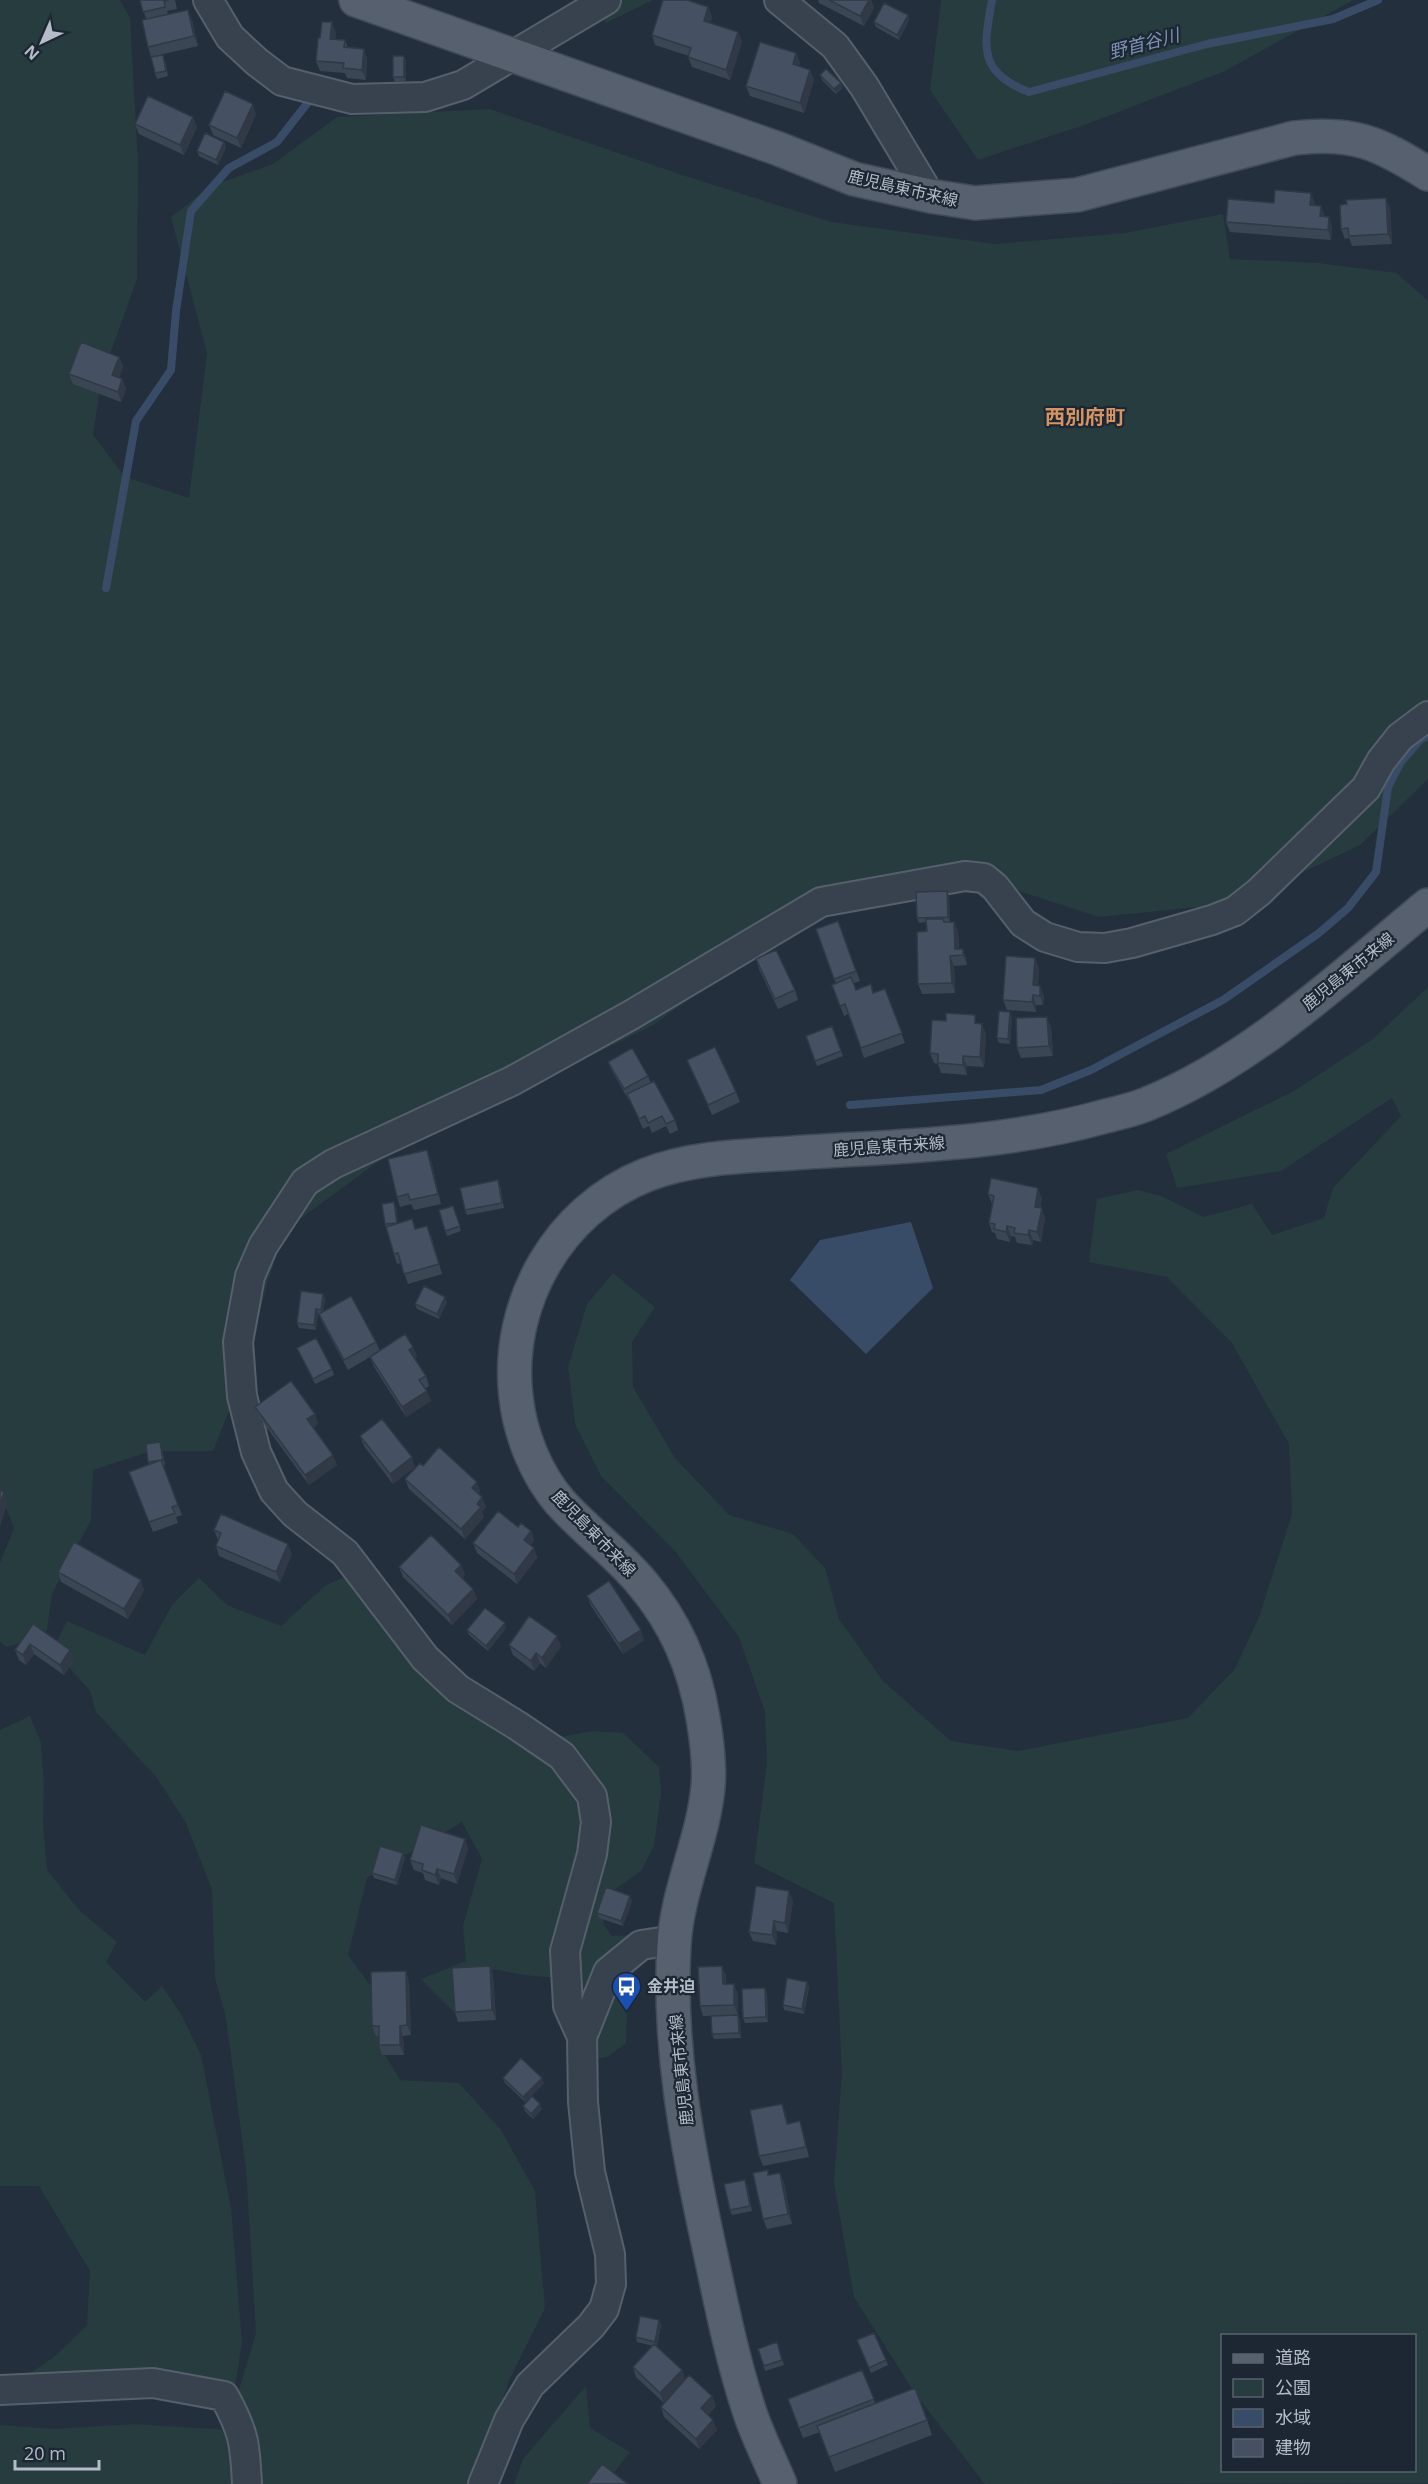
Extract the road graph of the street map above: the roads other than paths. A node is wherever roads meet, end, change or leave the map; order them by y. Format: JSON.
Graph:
{"nodes":[{"id":1,"x":208,"y":0,"type":"edge"},
{"id":2,"x":356,"y":0,"type":"edge"},
{"id":3,"x":606,"y":0,"type":"edge"},
{"id":4,"x":779,"y":0,"type":"edge"},
{"id":5,"x":514,"y":56,"type":"junction"},
{"id":6,"x":1428,"y":174,"type":"edge"},
{"id":7,"x":930,"y":196,"type":"junction"},
{"id":8,"x":1428,"y":716,"type":"edge"},
{"id":9,"x":1428,"y":905,"type":"edge"},
{"id":10,"x":674,"y":1940,"type":"junction"},
{"id":11,"x":582,"y":2037,"type":"junction"},
{"id":12,"x":0,"y":2390,"type":"edge"},
{"id":13,"x":247,"y":2484,"type":"edge"},
{"id":14,"x":483,"y":2484,"type":"edge"},
{"id":15,"x":780,"y":2484,"type":"edge"}],
"edges":[{"from":1,"to":5,"type":"street"},
{"from":2,"to":5,"type":"main road","name":"鹿児島東市来線"},
{"from":3,"to":5,"type":"street"},
{"from":4,"to":7,"type":"street"},
{"from":5,"to":7,"type":"main road","name":"鹿児島東市来線"},
{"from":6,"to":7,"type":"main road","name":"鹿児島東市来線"},
{"from":8,"to":11,"type":"street"},
{"from":9,"to":10,"type":"main road","name":"鹿児島東市来線"},
{"from":10,"to":11,"type":"street"},
{"from":10,"to":15,"type":"main road","name":"鹿児島東市来線"},
{"from":11,"to":14,"type":"street"},
{"from":12,"to":13,"type":"street"}]}
